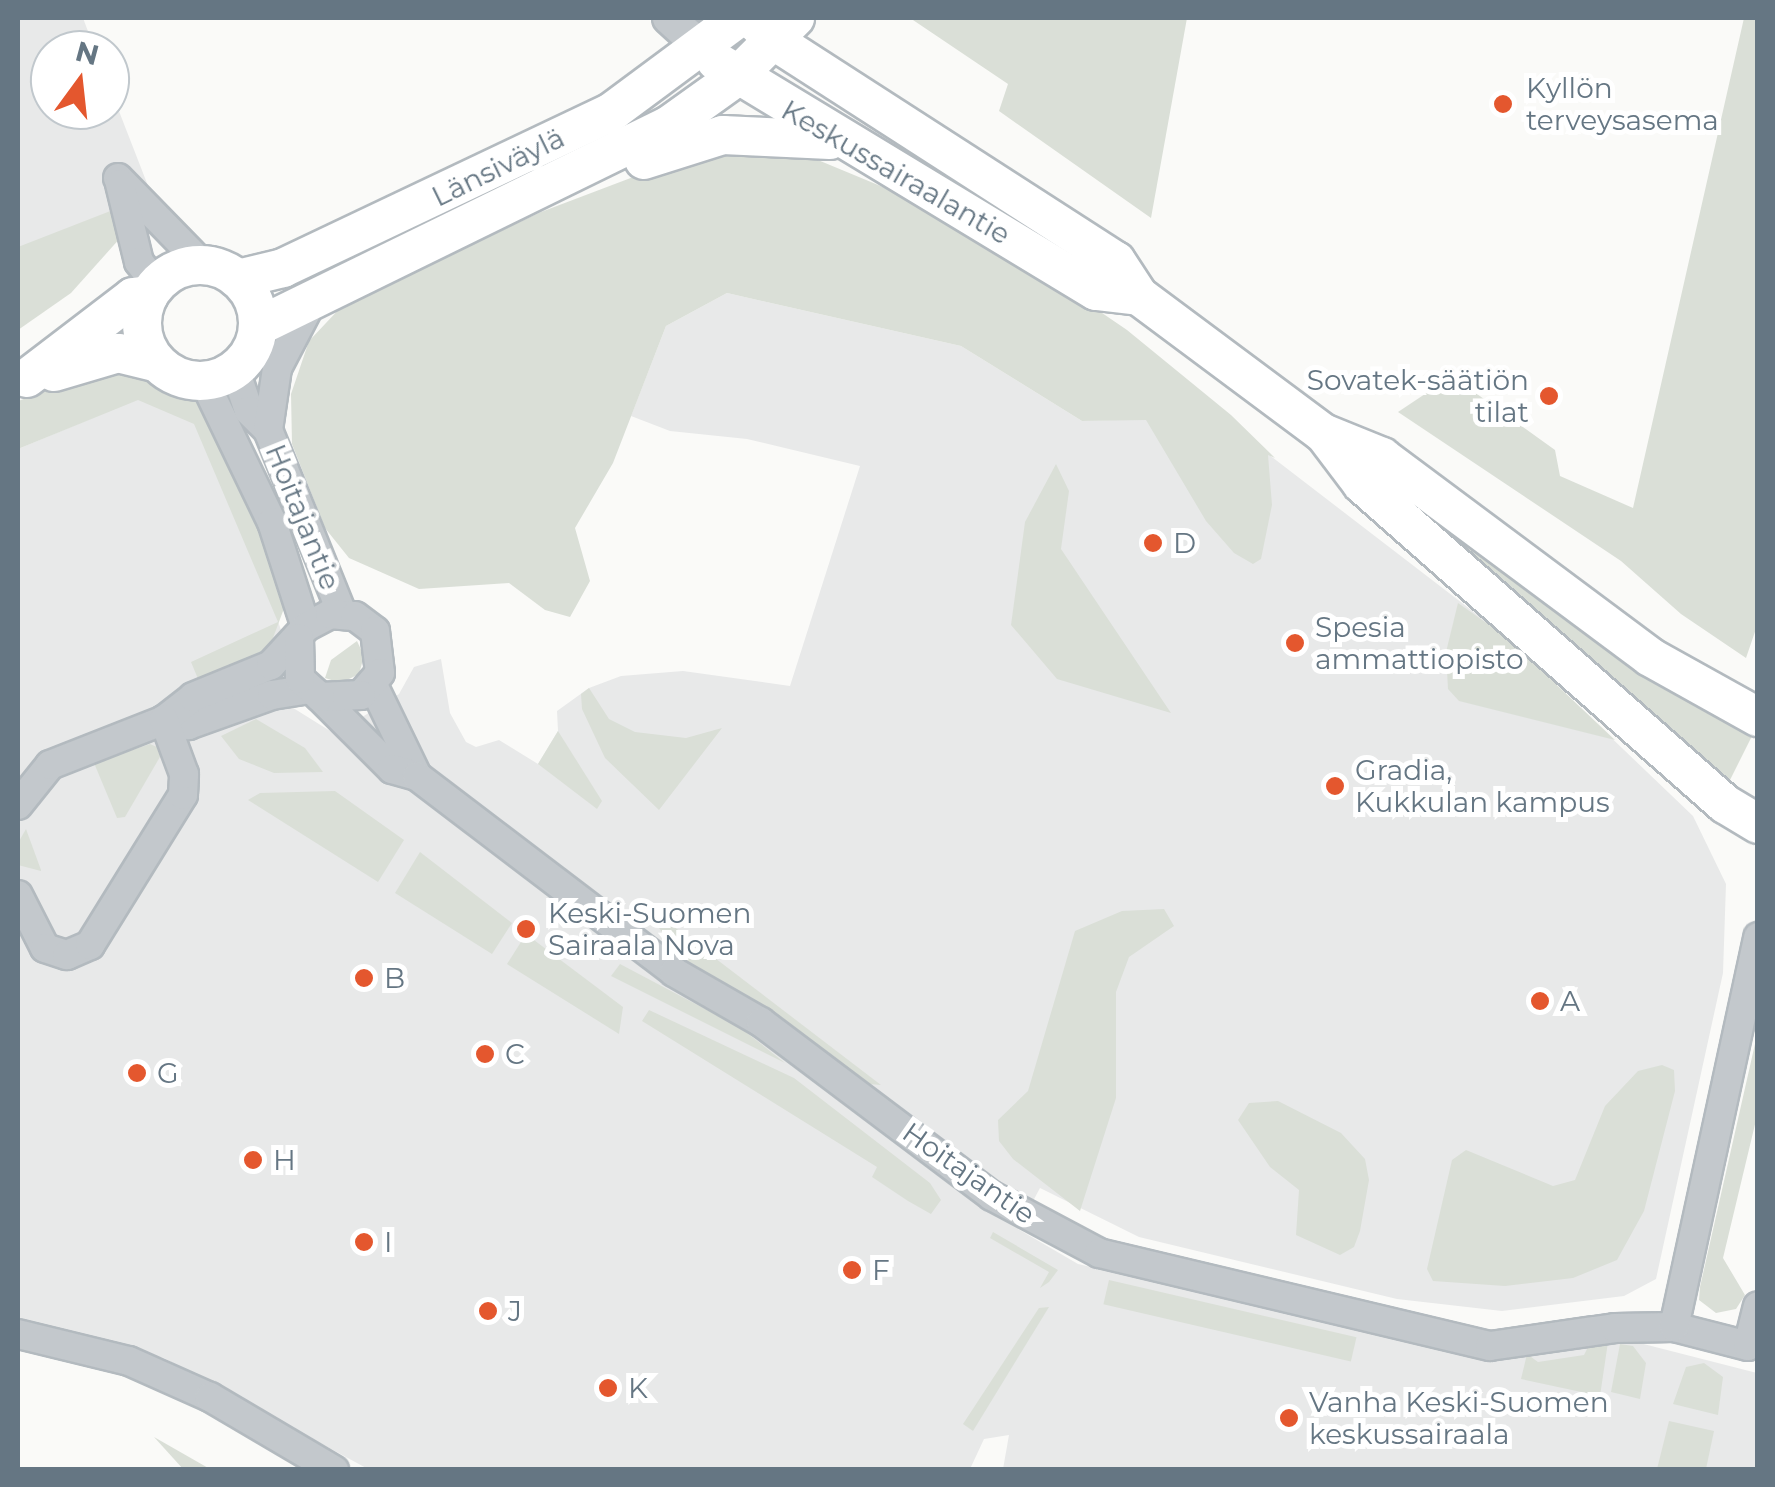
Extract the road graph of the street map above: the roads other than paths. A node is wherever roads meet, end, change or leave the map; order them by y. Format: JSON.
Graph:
{"nodes":[{"id":1,"x":669,"y":18,"type":"edge"},
{"id":2,"x":738,"y":18,"type":"edge"},
{"id":3,"x":774,"y":26,"type":"edge"},
{"id":4,"x":700,"y":47,"type":"junction"},
{"id":5,"x":735,"y":78,"type":"junction"},
{"id":6,"x":844,"y":141,"type":"junction"},
{"id":7,"x":568,"y":176,"type":"junction"},
{"id":8,"x":203,"y":265,"type":"junction"},
{"id":9,"x":238,"y":278,"type":"junction"},
{"id":10,"x":153,"y":290,"type":"junction"},
{"id":11,"x":1139,"y":296,"type":"junction"},
{"id":12,"x":311,"y":303,"type":"junction"},
{"id":13,"x":259,"y":326,"type":"junction"},
{"id":14,"x":158,"y":363,"type":"junction"},
{"id":15,"x":219,"y":375,"type":"junction"},
{"id":16,"x":22,"y":380,"type":"edge"},
{"id":17,"x":268,"y":430,"type":"junction"},
{"id":18,"x":1323,"y":433,"type":"junction"},
{"id":19,"x":342,"y":613,"type":"junction"},
{"id":20,"x":302,"y":632,"type":"junction"},
{"id":21,"x":372,"y":686,"type":"junction"},
{"id":22,"x":314,"y":693,"type":"junction"},
{"id":23,"x":1758,"y":718,"type":"edge"},
{"id":24,"x":164,"y":720,"type":"junction"},
{"id":25,"x":417,"y":776,"type":"junction"},
{"id":26,"x":18,"y":804,"type":"edge"},
{"id":27,"x":1758,"y":824,"type":"edge"},
{"id":28,"x":18,"y":895,"type":"edge"},
{"id":29,"x":1758,"y":937,"type":"edge"},
{"id":30,"x":1758,"y":1306,"type":"edge"},
{"id":31,"x":1674,"y":1327,"type":"junction"},
{"id":32,"x":18,"y":1334,"type":"edge"},
{"id":33,"x":334,"y":1470,"type":"edge"}],
"edges":[{"from":1,"to":4,"type":"street","name":"Keskussairaalantie"},
{"from":2,"to":4,"type":"main road","name":"Länsiväylä"},
{"from":3,"to":5,"type":"main road","name":"Länsiväylä"},
{"from":3,"to":11,"type":"main road","name":"Keskussairaalantie"},
{"from":4,"to":5,"type":"main road","name":"Keskussairaalantie"},
{"from":4,"to":9,"type":"main road","name":"Länsiväylä"},
{"from":5,"to":6,"type":"main road","name":"Keskussairaalantie"},
{"from":5,"to":7,"type":"main road","name":"Länsiväylä"},
{"from":6,"to":7,"type":"main road"},
{"from":6,"to":11,"type":"main road","name":"Keskussairaalantie"},
{"from":7,"to":12,"type":"main road","name":"Länsiväylä"},
{"from":8,"to":9,"type":"main road"},
{"from":8,"to":10,"type":"main road"},
{"from":8,"to":10,"type":"street"},
{"from":9,"to":13,"type":"main road"},
{"from":10,"to":14,"type":"main road"},
{"from":10,"to":16,"type":"main road"},
{"from":11,"to":18,"type":"main road","name":"Keskussairaalantie"},
{"from":12,"to":13,"type":"main road","name":"Länsiväylä"},
{"from":12,"to":17,"type":"street"},
{"from":13,"to":15,"type":"main road"},
{"from":14,"to":15,"type":"main road"},
{"from":14,"to":16,"type":"main road"},
{"from":15,"to":17,"type":"street","name":"Hoitajantie"},
{"from":15,"to":20,"type":"street","name":"Hoitajantie"},
{"from":17,"to":19,"type":"street","name":"Hoitajantie"},
{"from":18,"to":23,"type":"main road","name":"Keskussairaalantie"},
{"from":18,"to":27,"type":"main road","name":"Keskussairaalantie"},
{"from":19,"to":20,"type":"street"},
{"from":19,"to":21,"type":"street"},
{"from":20,"to":22,"type":"street"},
{"from":20,"to":24,"type":"street"},
{"from":21,"to":22,"type":"street"},
{"from":21,"to":25,"type":"street","name":"Hoitajantie"},
{"from":22,"to":24,"type":"street"},
{"from":22,"to":25,"type":"street","name":"Hoitajantie"},
{"from":24,"to":26,"type":"street"},
{"from":24,"to":28,"type":"street"},
{"from":25,"to":31,"type":"street","name":"Hoitajantie"},
{"from":29,"to":31,"type":"street"},
{"from":30,"to":31,"type":"street","name":"Hoitajantie"},
{"from":32,"to":33,"type":"street"}]}
